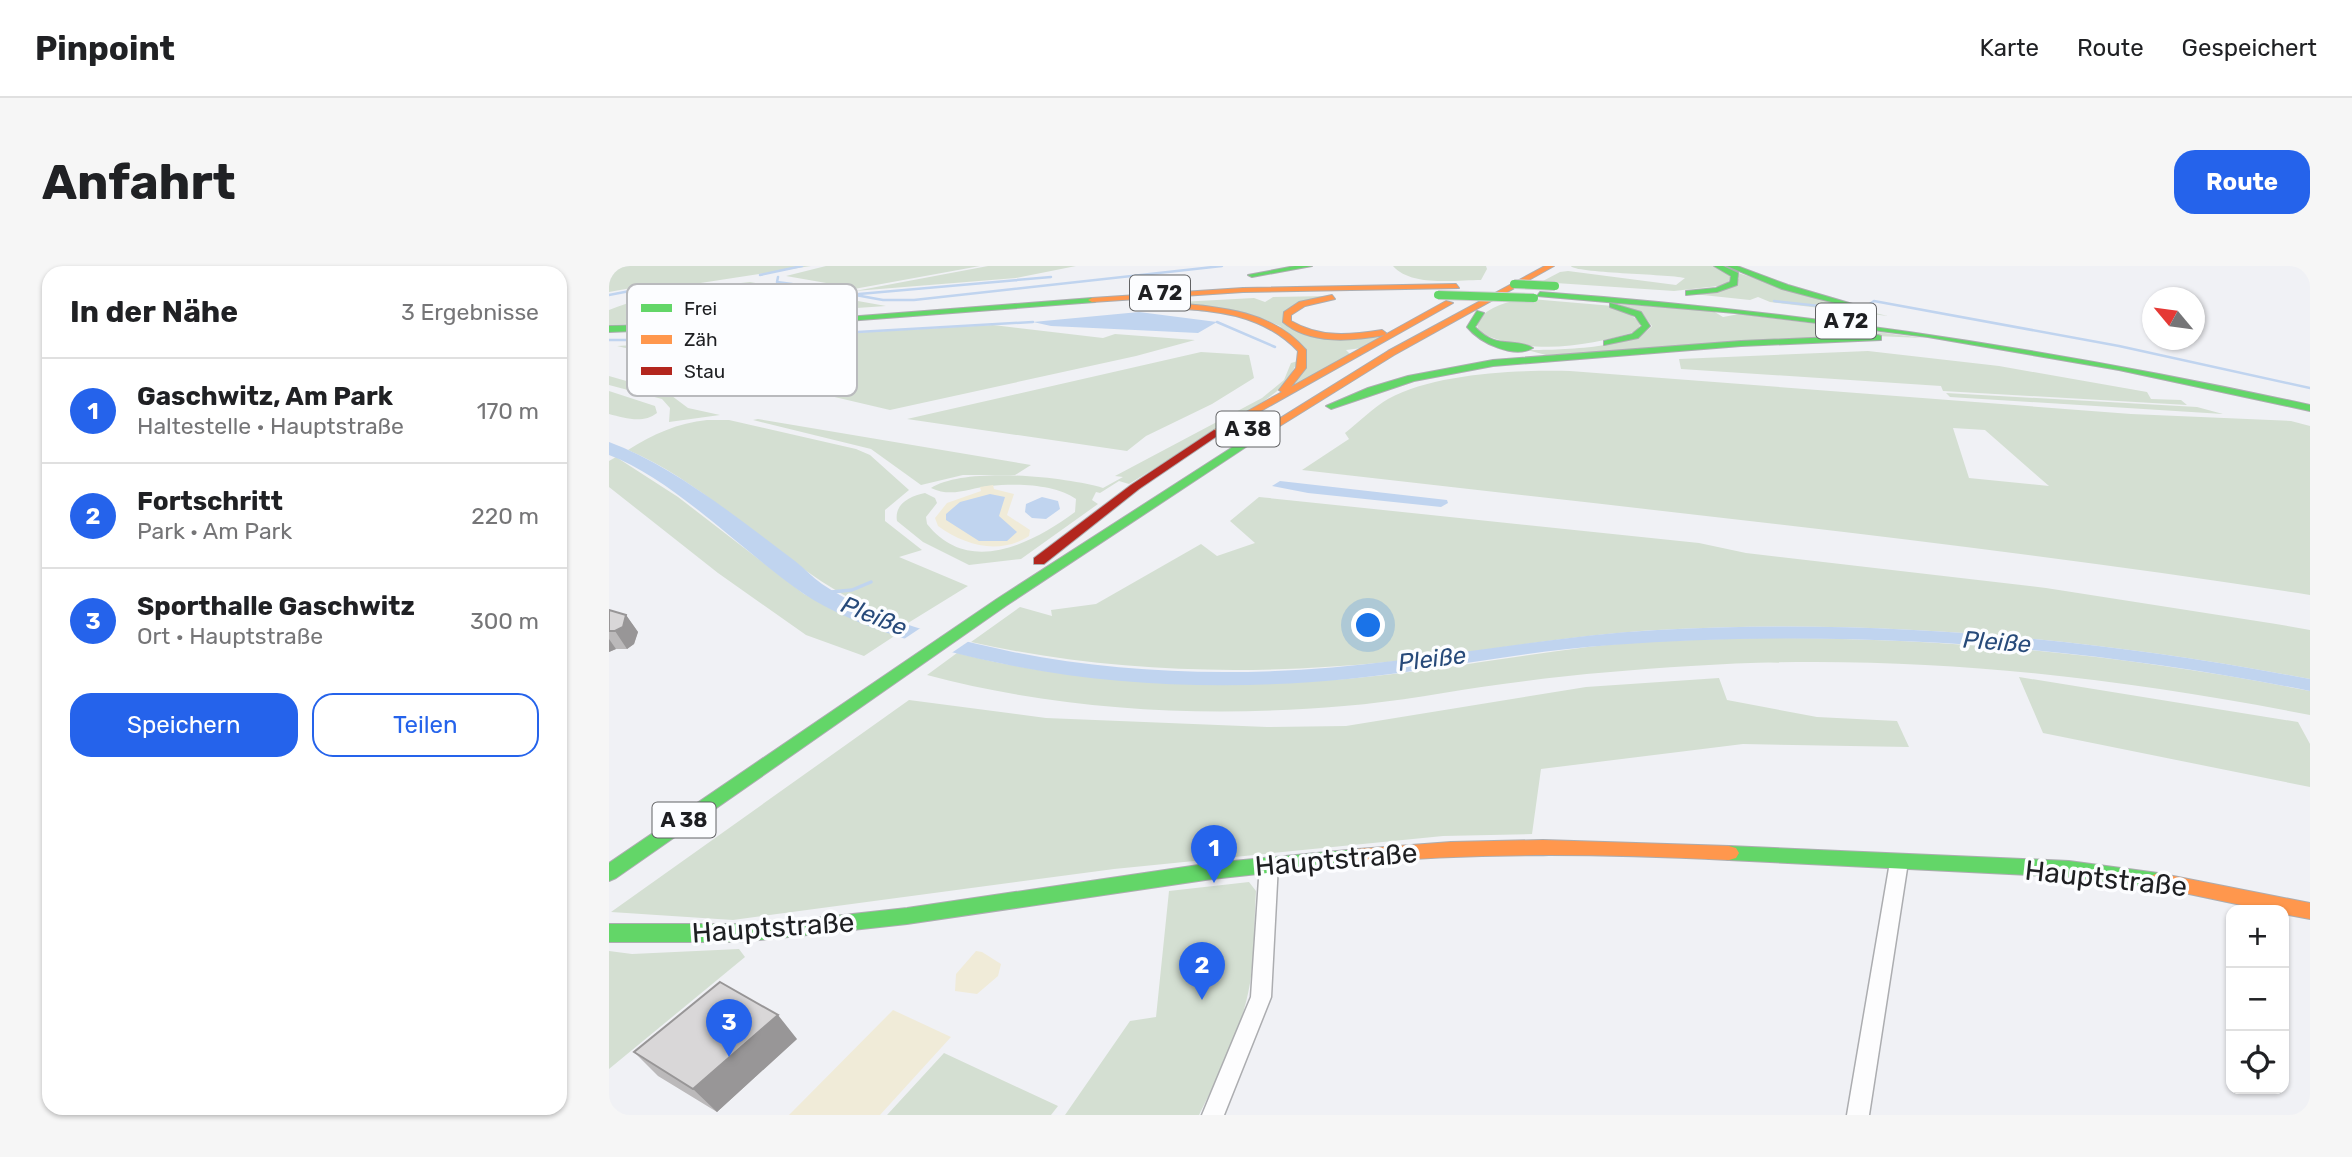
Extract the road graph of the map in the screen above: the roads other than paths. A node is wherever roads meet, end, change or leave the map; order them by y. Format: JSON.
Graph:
{"nodes":[{"id":1,"x":1308,"y":266,"type":"edge"},
{"id":2,"x":1536,"y":266,"type":"edge"},
{"id":3,"x":1550,"y":266,"type":"edge"},
{"id":4,"x":1566,"y":266,"type":"edge"},
{"id":5,"x":1717,"y":266,"type":"edge"},
{"id":6,"x":1731,"y":266,"type":"edge"},
{"id":7,"x":1516,"y":268,"type":"edge"},
{"id":8,"x":1393,"y":271,"type":"dead end"},
{"id":9,"x":1450,"y":287,"type":"junction"},
{"id":10,"x":1545,"y":292,"type":"junction"},
{"id":11,"x":1098,"y":293,"type":"junction"},
{"id":12,"x":1664,"y":293,"type":"junction"},
{"id":13,"x":1365,"y":294,"type":"junction"},
{"id":14,"x":1591,"y":301,"type":"junction"},
{"id":15,"x":1074,"y":308,"type":"junction"},
{"id":16,"x":1480,"y":313,"type":"junction"},
{"id":17,"x":869,"y":320,"type":"junction"},
{"id":18,"x":857,"y":321,"type":"edge"},
{"id":19,"x":1412,"y":322,"type":"junction"},
{"id":20,"x":609,"y":332,"type":"edge"},
{"id":21,"x":627,"y":332,"type":"edge"},
{"id":22,"x":1984,"y":340,"type":"junction"},
{"id":23,"x":2226,"y":383,"type":"junction"},
{"id":24,"x":2305,"y":405,"type":"edge"},
{"id":25,"x":1258,"y":410,"type":"junction"},
{"id":26,"x":1299,"y":422,"type":"junction"},
{"id":27,"x":1094,"y":541,"type":"junction"},
{"id":28,"x":1039,"y":561,"type":"junction"},
{"id":29,"x":609,"y":853,"type":"edge"},
{"id":30,"x":1899,"y":862,"type":"junction"},
{"id":31,"x":1269,"y":864,"type":"junction"},
{"id":32,"x":609,"y":873,"type":"edge"},
{"id":33,"x":2310,"y":911,"type":"edge"},
{"id":34,"x":609,"y":933,"type":"edge"},
{"id":35,"x":1213,"y":1115,"type":"edge"},
{"id":36,"x":1858,"y":1115,"type":"edge"}],
"edges":[{"from":1,"to":11,"type":"main road"},
{"from":2,"to":28,"type":"main road","number":"A 38"},
{"from":3,"to":27,"type":"main road","number":"A 38"},
{"from":4,"to":16,"type":"main road"},
{"from":5,"to":12,"type":"main road"},
{"from":6,"to":22,"type":"main road"},
{"from":7,"to":19,"type":"main road"},
{"from":8,"to":9,"type":"main road"},
{"from":9,"to":10,"type":"main road","number":"A 72","bridge":true},
{"from":9,"to":11,"type":"main road"},
{"from":9,"to":13,"type":"main road"},
{"from":9,"to":17,"type":"main road","number":"A 72"},
{"from":10,"to":12,"type":"main road"},
{"from":10,"to":14,"type":"main road"},
{"from":10,"to":23,"type":"main road","number":"A 72"},
{"from":10,"to":24,"type":"main road","number":"A 72"},
{"from":11,"to":17,"type":"main road"},
{"from":12,"to":22,"type":"main road"},
{"from":13,"to":15,"type":"main road"},
{"from":13,"to":19,"type":"main road"},
{"from":14,"to":16,"type":"main road"},
{"from":14,"to":22,"type":"main road"},
{"from":15,"to":17,"type":"main road"},
{"from":15,"to":25,"type":"main road"},
{"from":16,"to":26,"type":"main road"},
{"from":17,"to":18,"type":"main road"},
{"from":19,"to":25,"type":"main road"},
{"from":20,"to":21,"type":"main road"},
{"from":22,"to":23,"type":"main road"},
{"from":22,"to":24,"type":"main road"},
{"from":22,"to":26,"type":"main road"},
{"from":23,"to":24,"type":"main road","number":"A 72"},
{"from":25,"to":28,"type":"main road"},
{"from":26,"to":27,"type":"main road"},
{"from":27,"to":32,"type":"main road","number":"A 38"},
{"from":28,"to":29,"type":"main road","number":"A 38"},
{"from":30,"to":31,"type":"main road","name":"Hauptstraße"},
{"from":30,"to":33,"type":"main road","name":"Hauptstraße"},
{"from":30,"to":36,"type":"street"},
{"from":31,"to":34,"type":"main road","name":"Hauptstraße"},
{"from":31,"to":35,"type":"street"}]}
